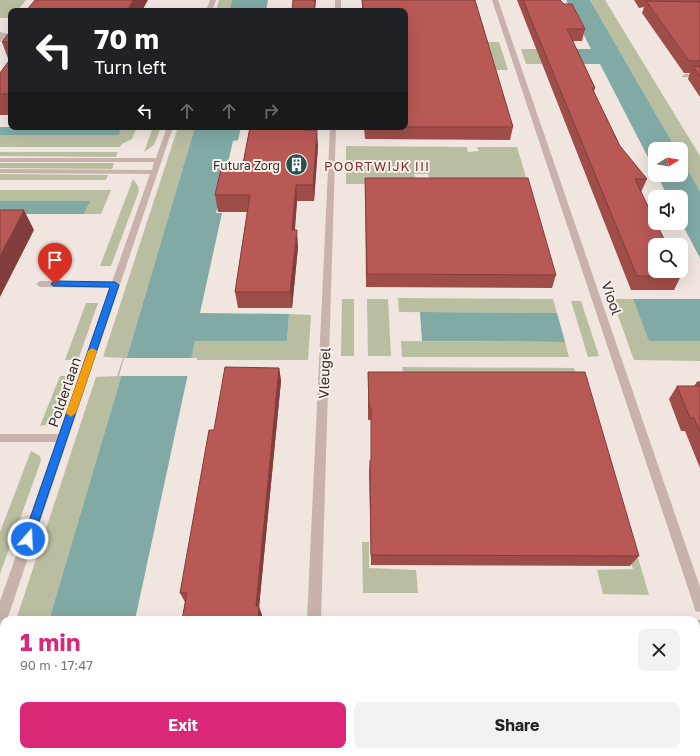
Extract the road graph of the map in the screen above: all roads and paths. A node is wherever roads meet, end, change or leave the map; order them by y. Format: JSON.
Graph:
{"nodes":[{"id":1,"x":495,"y":0,"type":"edge"},
{"id":2,"x":0,"y":34,"type":"edge"},
{"id":3,"x":0,"y":40,"type":"edge"},
{"id":4,"x":686,"y":76,"type":"dead end"},
{"id":5,"x":700,"y":76,"type":"edge"},
{"id":6,"x":169,"y":130,"type":"edge"},
{"id":7,"x":333,"y":130,"type":"edge"},
{"id":8,"x":0,"y":160,"type":"edge"},
{"id":9,"x":158,"y":160,"type":"junction"},
{"id":10,"x":0,"y":171,"type":"edge"},
{"id":11,"x":154,"y":172,"type":"junction"},
{"id":12,"x":40,"y":284,"type":"dead end"},
{"id":13,"x":115,"y":285,"type":"junction"},
{"id":14,"x":0,"y":438,"type":"edge"},
{"id":15,"x":63,"y":438,"type":"junction"},
{"id":16,"x":4,"y":596,"type":"edge"},
{"id":17,"x":700,"y":606,"type":"edge"},
{"id":18,"x":1,"y":616,"type":"edge"},
{"id":19,"x":314,"y":616,"type":"edge"}],
"edges":[{"from":1,"to":17,"type":"street","name":"Viool"},
{"from":2,"to":3,"type":"street"},
{"from":4,"to":5,"type":"street"},
{"from":6,"to":9,"type":"street","name":"Polderlaan"},
{"from":7,"to":19,"type":"street","name":"Vleugel"},
{"from":8,"to":9,"type":"street"},
{"from":9,"to":11,"type":"street","name":"Polderlaan"},
{"from":10,"to":11,"type":"street"},
{"from":11,"to":13,"type":"street","name":"Polderlaan"},
{"from":12,"to":13,"type":"street"},
{"from":13,"to":15,"type":"street","name":"Polderlaan"},
{"from":14,"to":15,"type":"street"},
{"from":15,"to":16,"type":"street","name":"Polderlaan"},
{"from":16,"to":18,"type":"street","name":"Polderlaan"}]}
